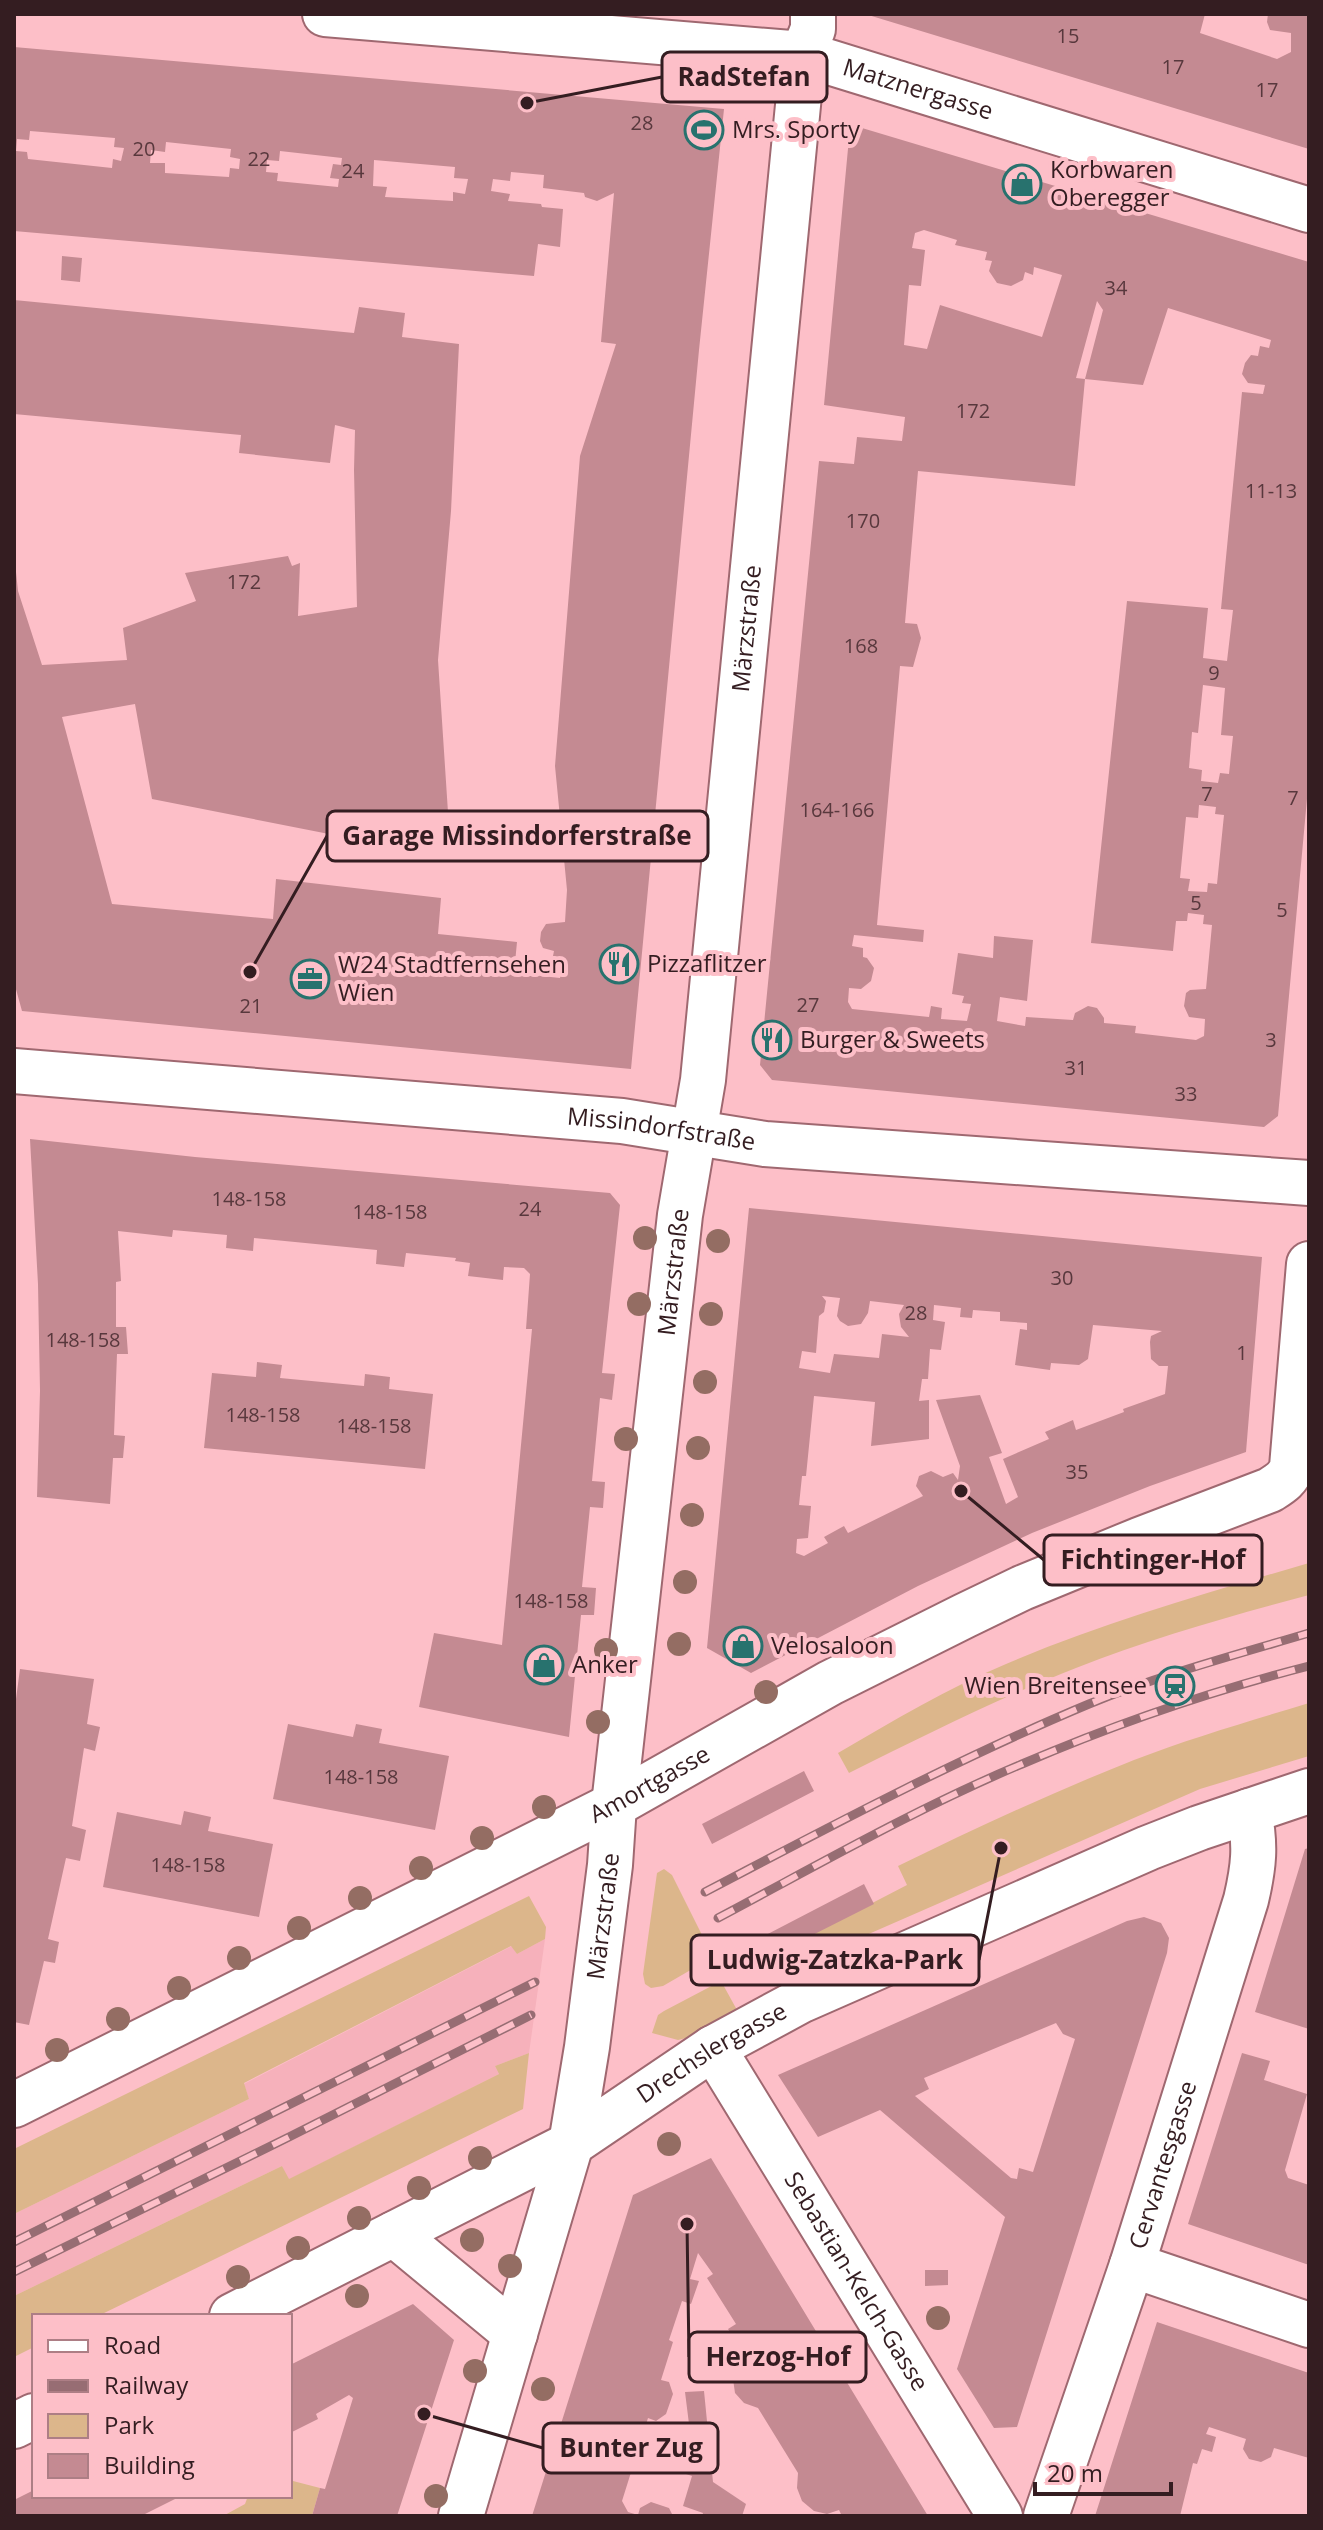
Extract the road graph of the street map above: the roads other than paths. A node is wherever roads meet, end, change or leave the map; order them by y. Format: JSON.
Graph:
{"nodes":[{"id":1,"x":325,"y":14,"type":"edge"},
{"id":2,"x":808,"y":34,"type":"edge"},
{"id":3,"x":1309,"y":210,"type":"edge"},
{"id":4,"x":14,"y":1071,"type":"edge"},
{"id":5,"x":695,"y":1133,"type":"junction"},
{"id":6,"x":1309,"y":1183,"type":"edge"},
{"id":7,"x":1309,"y":1264,"type":"edge"},
{"id":8,"x":1309,"y":1791,"type":"edge"},
{"id":9,"x":614,"y":1805,"type":"junction"},
{"id":10,"x":1249,"y":1811,"type":"junction"},
{"id":11,"x":713,"y":2048,"type":"junction"},
{"id":12,"x":14,"y":2105,"type":"edge"},
{"id":13,"x":571,"y":2144,"type":"junction"},
{"id":14,"x":394,"y":2234,"type":"junction"},
{"id":15,"x":1132,"y":2265,"type":"junction"},
{"id":16,"x":236,"y":2314,"type":"edge"},
{"id":17,"x":1309,"y":2325,"type":"edge"},
{"id":18,"x":515,"y":2334,"type":"junction"},
{"id":19,"x":32,"y":2417,"type":"edge"},
{"id":20,"x":14,"y":2426,"type":"edge"},
{"id":21,"x":461,"y":2516,"type":"edge"},
{"id":22,"x":1000,"y":2516,"type":"edge"},
{"id":23,"x":1046,"y":2516,"type":"edge"}],
"edges":[{"from":1,"to":2,"type":"street","name":"Matznergasse"},
{"from":2,"to":3,"type":"street","name":"Matznergasse"},
{"from":2,"to":5,"type":"street","name":"Märzstraße"},
{"from":4,"to":5,"type":"street","name":"Missindorfstraße"},
{"from":5,"to":6,"type":"street","name":"Missindorfstraße"},
{"from":5,"to":9,"type":"street","name":"Märzstraße"},
{"from":7,"to":9,"type":"street","name":"Amortgasse"},
{"from":8,"to":10,"type":"street","name":"Drechslergasse"},
{"from":9,"to":12,"type":"street","name":"Amortgasse"},
{"from":9,"to":13,"type":"street","name":"Märzstraße"},
{"from":10,"to":11,"type":"street","name":"Drechslergasse"},
{"from":10,"to":15,"type":"street","name":"Cervantesgasse"},
{"from":11,"to":13,"type":"street","name":"Drechslergasse"},
{"from":11,"to":22,"type":"street","name":"Sebastian-Kelch-Gasse"},
{"from":13,"to":14,"type":"street","name":"Drechslergasse"},
{"from":13,"to":18,"type":"street","name":"Märzstraße"},
{"from":14,"to":16,"type":"street","name":"Drechslergasse"},
{"from":14,"to":18,"type":"street"},
{"from":15,"to":17,"type":"street"},
{"from":15,"to":23,"type":"street","name":"Cervantesgasse"},
{"from":18,"to":21,"type":"street","name":"Märzstraße"},
{"from":19,"to":20,"type":"street"}]}
